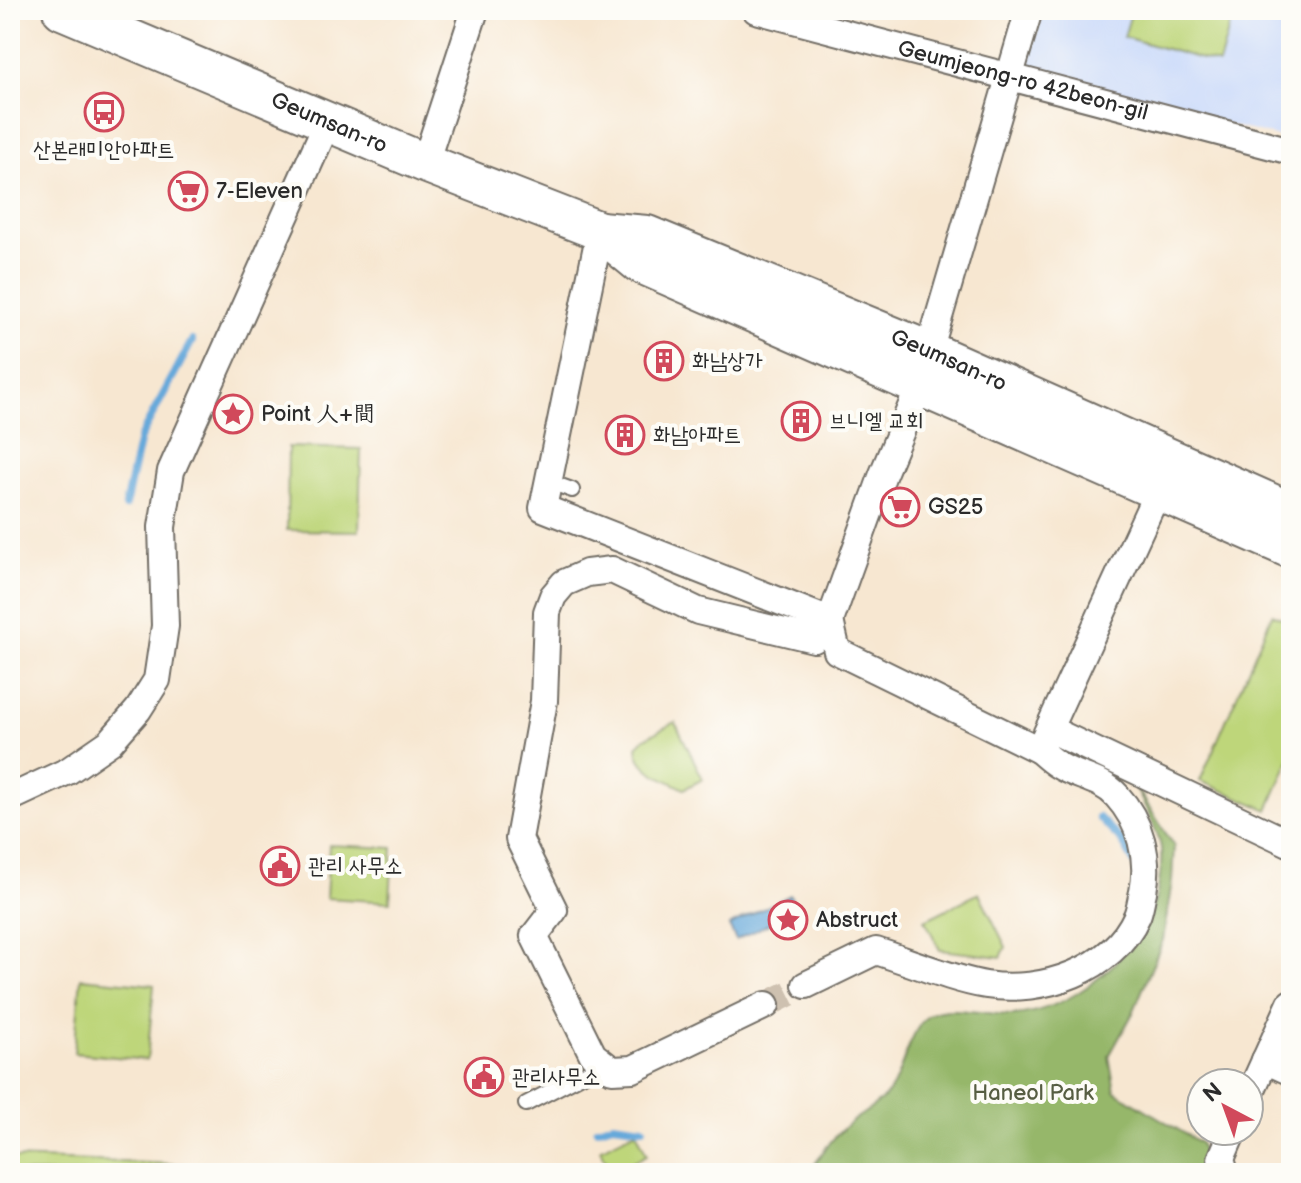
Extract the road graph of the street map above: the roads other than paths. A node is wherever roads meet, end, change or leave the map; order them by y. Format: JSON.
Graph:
{"nodes":[{"id":1,"x":475,"y":10,"type":"edge"},
{"id":2,"x":756,"y":10,"type":"edge"},
{"id":3,"x":1029,"y":10,"type":"edge"},
{"id":4,"x":71,"y":12,"type":"edge"},
{"id":5,"x":830,"y":19,"type":"edge"},
{"id":6,"x":1010,"y":78,"type":"junction"},
{"id":7,"x":328,"y":121,"type":"junction"},
{"id":8,"x":1291,"y":151,"type":"edge"},
{"id":9,"x":425,"y":163,"type":"junction"},
{"id":10,"x":600,"y":231,"type":"junction"},
{"id":11,"x":929,"y":351,"type":"junction"},
{"id":12,"x":919,"y":388,"type":"junction"},
{"id":13,"x":547,"y":481,"type":"junction"},
{"id":14,"x":572,"y":490,"type":"dead end"},
{"id":15,"x":1158,"y":491,"type":"junction"},
{"id":16,"x":1291,"y":512,"type":"edge"},
{"id":17,"x":1291,"y":549,"type":"edge"},
{"id":18,"x":830,"y":621,"type":"junction"},
{"id":19,"x":1044,"y":739,"type":"junction"},
{"id":20,"x":10,"y":798,"type":"edge"},
{"id":21,"x":1291,"y":844,"type":"edge"},
{"id":22,"x":806,"y":985,"type":"tunnel mouth"},
{"id":23,"x":1291,"y":1003,"type":"edge"},
{"id":24,"x":766,"y":1005,"type":"tunnel mouth"},
{"id":25,"x":1265,"y":1060,"type":"junction"},
{"id":26,"x":603,"y":1064,"type":"junction"},
{"id":27,"x":1262,"y":1067,"type":"edge"},
{"id":28,"x":1291,"y":1072,"type":"edge"},
{"id":29,"x":526,"y":1104,"type":"dead end"},
{"id":30,"x":1226,"y":1147,"type":"edge"},
{"id":31,"x":1225,"y":1173,"type":"edge"}],
"edges":[{"from":1,"to":9,"type":"street"},
{"from":2,"to":5,"type":"street","name":"Geumjeong-ro 42beon-gil"},
{"from":3,"to":6,"type":"street"},
{"from":4,"to":7,"type":"street","name":"Geumsan-ro"},
{"from":5,"to":6,"type":"street","name":"Geumjeong-ro 42beon-gil"},
{"from":6,"to":8,"type":"street","name":"Geumjeong-ro 42beon-gil"},
{"from":6,"to":11,"type":"street"},
{"from":7,"to":9,"type":"street","name":"Geumsan-ro"},
{"from":7,"to":20,"type":"street"},
{"from":9,"to":10,"type":"street","name":"Geumsan-ro"},
{"from":10,"to":11,"type":"street","name":"Geumsan-ro"},
{"from":10,"to":12,"type":"street","name":"Geumsan-ro"},
{"from":10,"to":13,"type":"street"},
{"from":11,"to":16,"type":"street","name":"Geumsan-ro"},
{"from":12,"to":15,"type":"street","name":"Geumsan-ro"},
{"from":12,"to":18,"type":"street","name":"Geumsan-ro"},
{"from":13,"to":14,"type":"lane"},
{"from":13,"to":18,"type":"street"},
{"from":15,"to":17,"type":"street","name":"Geumsan-ro"},
{"from":15,"to":19,"type":"street"},
{"from":18,"to":19,"type":"street"},
{"from":18,"to":26,"type":"street"},
{"from":19,"to":21,"type":"street"},
{"from":19,"to":22,"type":"street"},
{"from":23,"to":25,"type":"street"},
{"from":24,"to":26,"type":"street"},
{"from":25,"to":27,"type":"street"},
{"from":25,"to":28,"type":"street"},
{"from":26,"to":29,"type":"lane"},
{"from":30,"to":31,"type":"street"}]}
